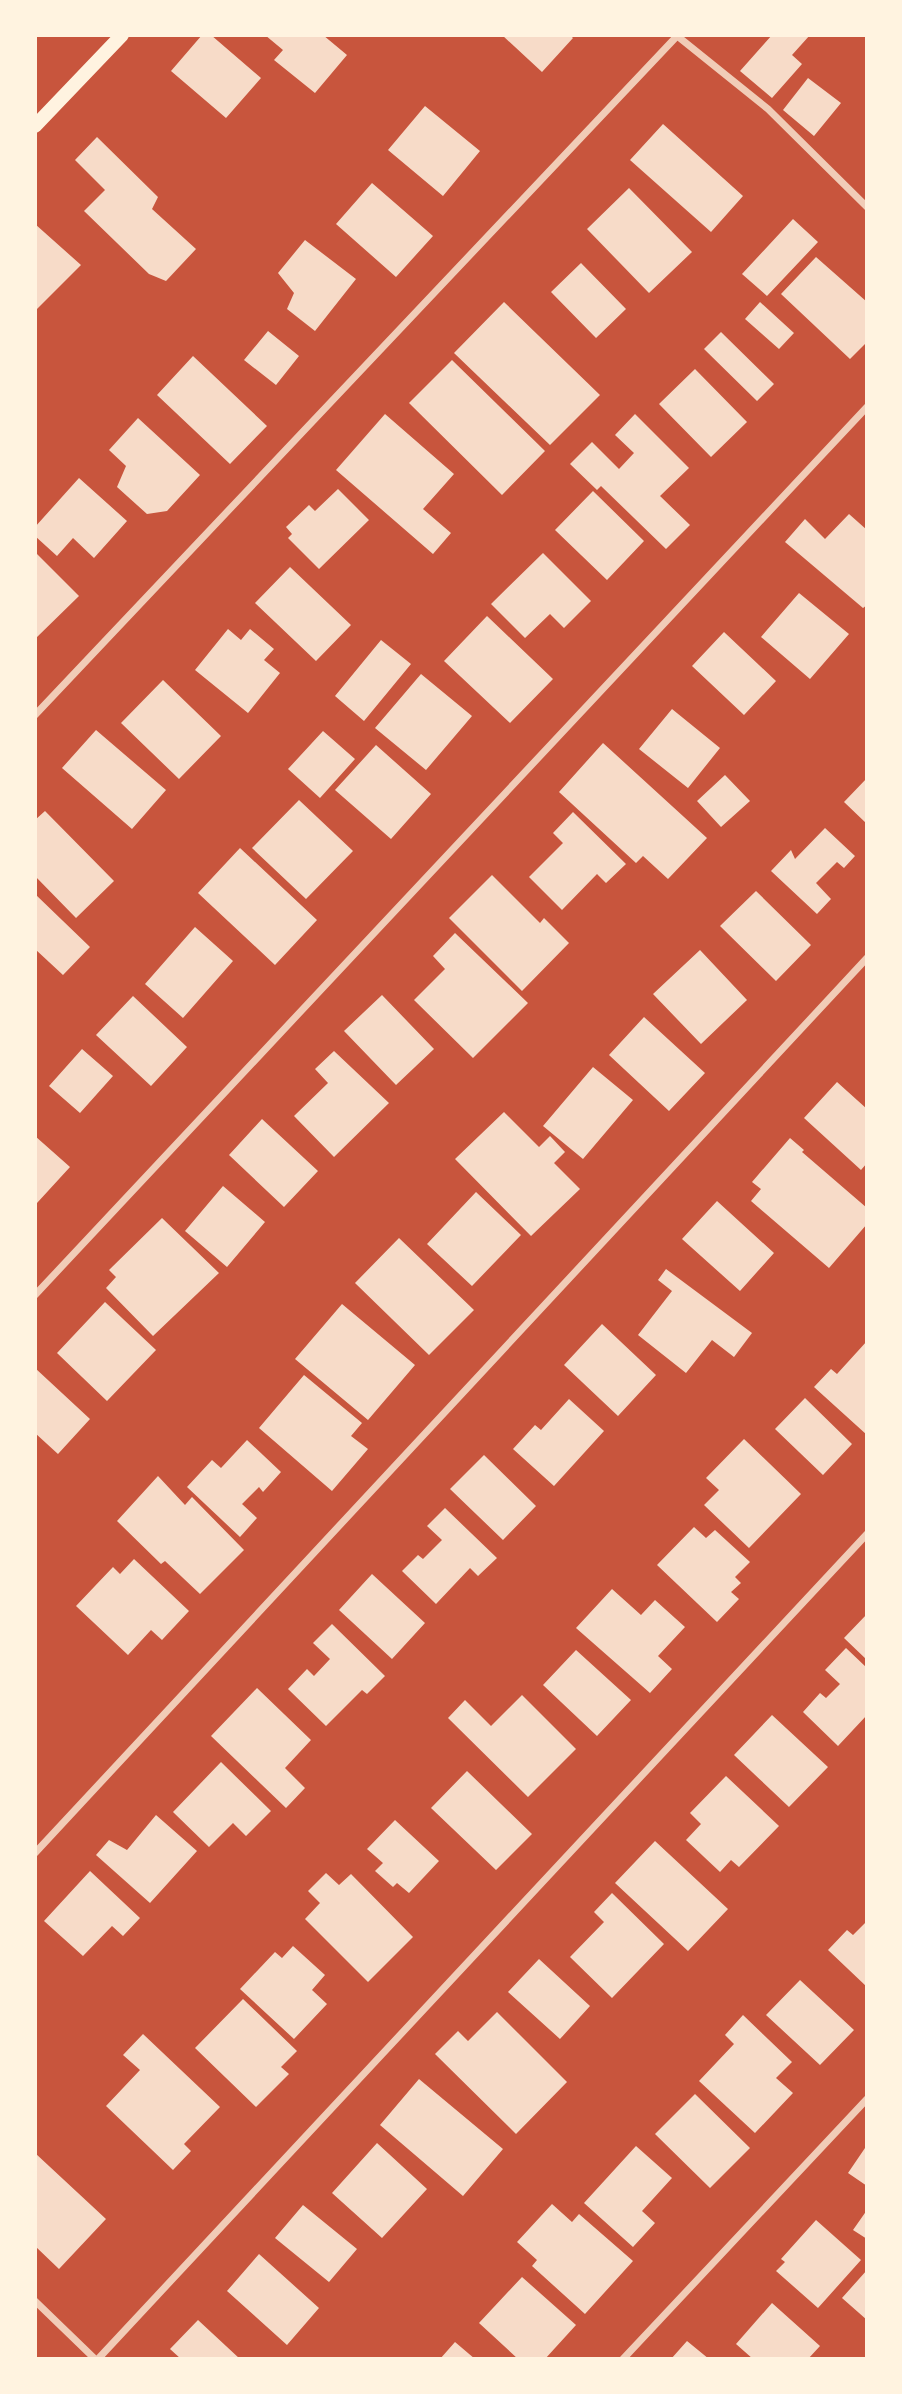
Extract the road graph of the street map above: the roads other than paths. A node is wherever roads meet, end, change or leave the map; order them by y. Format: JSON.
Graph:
{"nodes":[{"id":1,"x":122,"y":35,"type":"edge"},
{"id":2,"x":677,"y":35,"type":"edge"},
{"id":3,"x":35,"y":126,"type":"edge"},
{"id":4,"x":867,"y":206,"type":"edge"},
{"id":5,"x":867,"y":407,"type":"edge"},
{"id":6,"x":35,"y":715,"type":"edge"},
{"id":7,"x":867,"y":958,"type":"edge"},
{"id":8,"x":35,"y":1295,"type":"edge"},
{"id":9,"x":867,"y":1534,"type":"edge"},
{"id":10,"x":35,"y":1853,"type":"edge"},
{"id":11,"x":867,"y":2099,"type":"edge"},
{"id":12,"x":35,"y":2301,"type":"edge"},
{"id":13,"x":97,"y":2359,"type":"edge"},
{"id":14,"x":622,"y":2359,"type":"edge"}],
"edges":[{"from":1,"to":3,"type":"main road"},
{"from":2,"to":4,"type":"street"},
{"from":2,"to":6,"type":"street"},
{"from":5,"to":8,"type":"street"},
{"from":7,"to":10,"type":"street"},
{"from":9,"to":13,"type":"street"},
{"from":11,"to":14,"type":"street"},
{"from":12,"to":13,"type":"street"}]}
